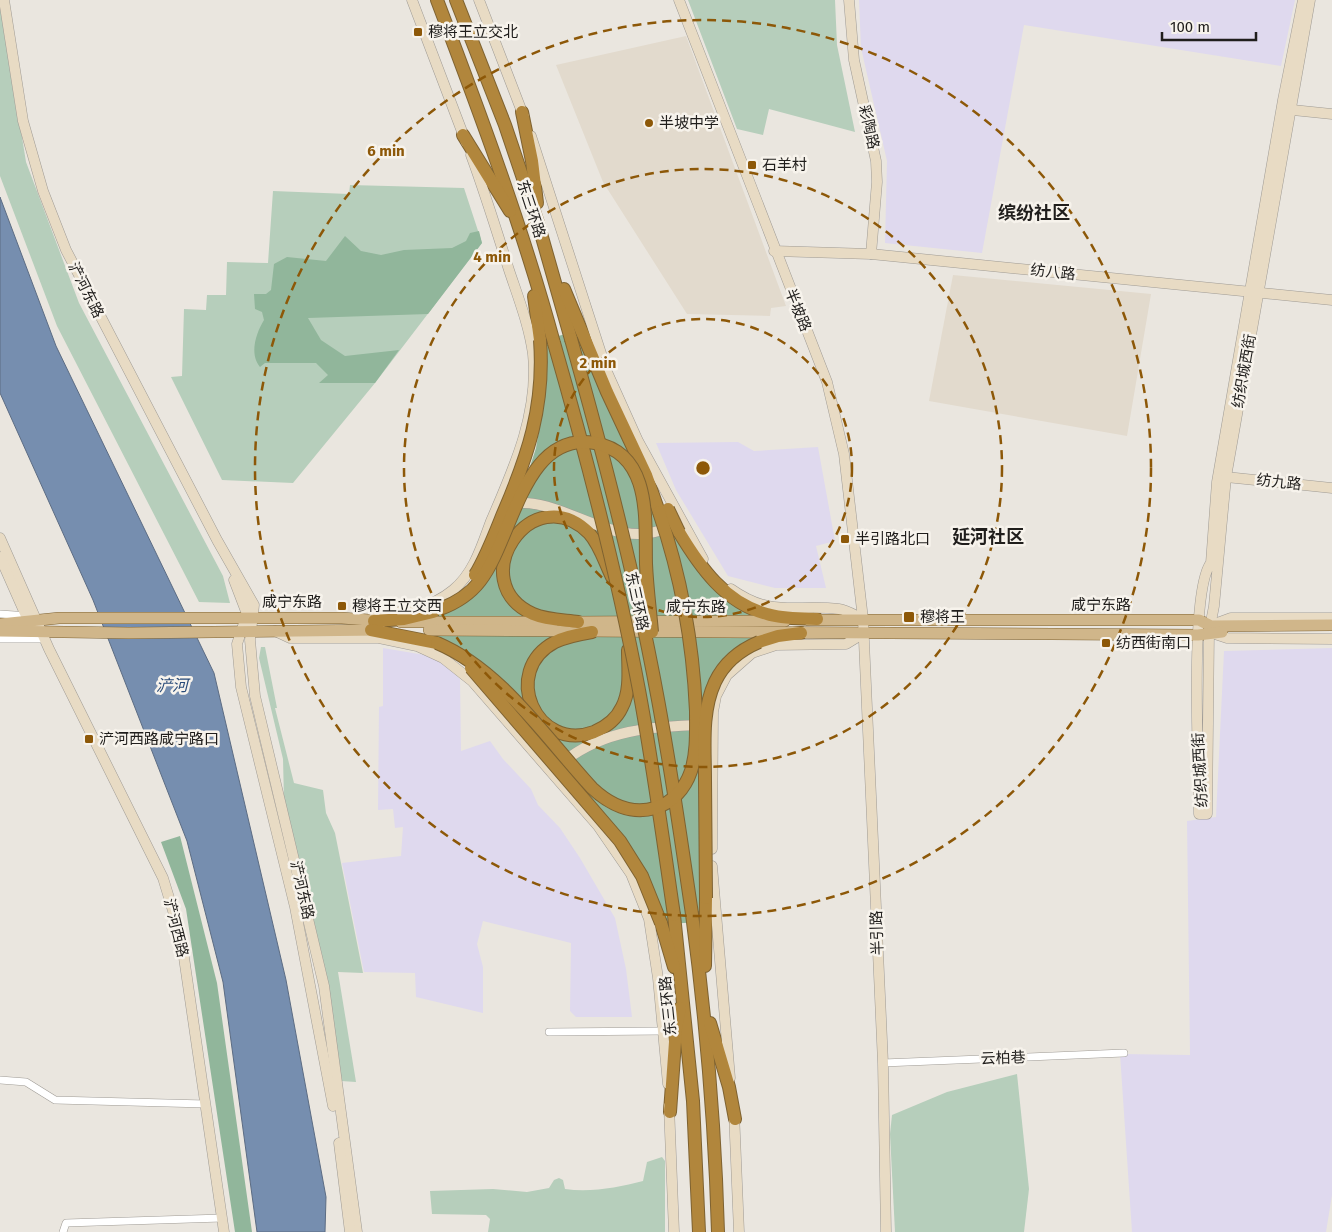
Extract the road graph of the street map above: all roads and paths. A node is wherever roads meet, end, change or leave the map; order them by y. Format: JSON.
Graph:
{"nodes":[{"id":1,"x":4,"y":0,"type":"edge"},
{"id":2,"x":412,"y":0,"type":"edge"},
{"id":3,"x":437,"y":0,"type":"edge"},
{"id":4,"x":456,"y":0,"type":"edge"},
{"id":5,"x":479,"y":0,"type":"edge"},
{"id":6,"x":679,"y":0,"type":"edge"},
{"id":7,"x":849,"y":0,"type":"edge"},
{"id":8,"x":1303,"y":0,"type":"edge"},
{"id":9,"x":1310,"y":0,"type":"edge"},
{"id":10,"x":1286,"y":109,"type":"junction"},
{"id":11,"x":522,"y":112,"type":"junction"},
{"id":12,"x":1332,"y":114,"type":"edge"},
{"id":13,"x":463,"y":135,"type":"junction"},
{"id":14,"x":517,"y":222,"type":"junction"},
{"id":15,"x":538,"y":223,"type":"junction"},
{"id":16,"x":546,"y":250,"type":"junction"},
{"id":17,"x":774,"y":251,"type":"junction"},
{"id":18,"x":528,"y":254,"type":"junction"},
{"id":19,"x":871,"y":254,"type":"junction"},
{"id":20,"x":1254,"y":292,"type":"junction"},
{"id":21,"x":1332,"y":300,"type":"edge"},
{"id":22,"x":1226,"y":477,"type":"junction"},
{"id":23,"x":1332,"y":488,"type":"edge"},
{"id":24,"x":498,"y":505,"type":"junction"},
{"id":25,"x":663,"y":511,"type":"junction"},
{"id":26,"x":680,"y":526,"type":"junction"},
{"id":27,"x":0,"y":538,"type":"edge"},
{"id":28,"x":0,"y":557,"type":"edge"},
{"id":29,"x":618,"y":591,"type":"junction"},
{"id":30,"x":437,"y":610,"type":"junction"},
{"id":31,"x":0,"y":614,"type":"edge"},
{"id":32,"x":250,"y":617,"type":"junction"},
{"id":33,"x":351,"y":618,"type":"junction"},
{"id":34,"x":1332,"y":618,"type":"edge"},
{"id":35,"x":817,"y":619,"type":"junction"},
{"id":36,"x":864,"y":619,"type":"junction"},
{"id":37,"x":1199,"y":620,"type":"junction"},
{"id":38,"x":578,"y":622,"type":"junction"},
{"id":39,"x":0,"y":624,"type":"edge"},
{"id":40,"x":1332,"y":625,"type":"edge"},
{"id":41,"x":35,"y":626,"type":"junction"},
{"id":42,"x":375,"y":630,"type":"junction"},
{"id":43,"x":0,"y":631,"type":"edge"},
{"id":44,"x":246,"y":631,"type":"junction"},
{"id":45,"x":1206,"y":631,"type":"junction"},
{"id":46,"x":1332,"y":631,"type":"edge"},
{"id":47,"x":467,"y":632,"type":"junction"},
{"id":48,"x":592,"y":632,"type":"junction"},
{"id":49,"x":801,"y":633,"type":"junction"},
{"id":50,"x":864,"y":633,"type":"junction"},
{"id":51,"x":412,"y":637,"type":"junction"},
{"id":52,"x":0,"y":639,"type":"edge"},
{"id":53,"x":1332,"y":639,"type":"edge"},
{"id":54,"x":628,"y":640,"type":"junction"},
{"id":55,"x":431,"y":641,"type":"junction"},
{"id":56,"x":656,"y":687,"type":"junction"},
{"id":57,"x":712,"y":725,"type":"junction"},
{"id":58,"x":551,"y":772,"type":"junction"},
{"id":59,"x":683,"y":994,"type":"junction"},
{"id":60,"x":704,"y":1005,"type":"junction"},
{"id":61,"x":663,"y":1031,"type":"junction"},
{"id":62,"x":549,"y":1032,"type":"dead end"},
{"id":63,"x":1124,"y":1053,"type":"dead end"},
{"id":64,"x":883,"y":1063,"type":"junction"},
{"id":65,"x":0,"y":1080,"type":"edge"},
{"id":66,"x":205,"y":1104,"type":"junction"},
{"id":67,"x":670,"y":1112,"type":"junction"},
{"id":68,"x":735,"y":1119,"type":"junction"},
{"id":69,"x":222,"y":1218,"type":"junction"},
{"id":70,"x":63,"y":1232,"type":"edge"},
{"id":71,"x":224,"y":1232,"type":"edge"},
{"id":72,"x":350,"y":1232,"type":"edge"},
{"id":73,"x":357,"y":1232,"type":"edge"},
{"id":74,"x":674,"y":1232,"type":"edge"},
{"id":75,"x":699,"y":1232,"type":"edge"},
{"id":76,"x":718,"y":1232,"type":"edge"},
{"id":77,"x":739,"y":1232,"type":"edge"},
{"id":78,"x":886,"y":1232,"type":"edge"}],
"edges":[{"from":1,"to":32,"type":"street","name":"浐河东路"},
{"from":2,"to":13,"type":"street"},
{"from":3,"to":14,"type":"highway","name":"东三环路"},
{"from":4,"to":15,"type":"highway","name":"东三环路"},
{"from":5,"to":11,"type":"street"},
{"from":6,"to":17,"type":"street","name":"半坡路"},
{"from":7,"to":19,"type":"street","name":"彩陶路"},
{"from":8,"to":10,"type":"street","name":"纺织城西街"},
{"from":9,"to":10,"type":"street","name":"纺织城西街"},
{"from":10,"to":12,"type":"street"},
{"from":10,"to":20,"type":"street","name":"纺织城西街"},
{"from":11,"to":15,"type":"highway"},
{"from":11,"to":26,"type":"street"},
{"from":13,"to":14,"type":"highway"},
{"from":13,"to":24,"type":"street"},
{"from":14,"to":18,"type":"highway","name":"东三环路"},
{"from":15,"to":16,"type":"highway","name":"东三环路"},
{"from":16,"to":25,"type":"highway"},
{"from":16,"to":56,"type":"highway","name":"东三环路","bridge":true},
{"from":17,"to":19,"type":"street","name":"纺八路"},
{"from":17,"to":36,"type":"street","name":"半坡路"},
{"from":18,"to":29,"type":"highway","name":"东三环路","bridge":true},
{"from":18,"to":30,"type":"highway","bridge":true},
{"from":19,"to":20,"type":"street","name":"纺八路"},
{"from":20,"to":21,"type":"street","name":"纺八路"},
{"from":20,"to":22,"type":"street","name":"纺织城西街"},
{"from":20,"to":37,"type":"street","name":"纺织城西街"},
{"from":22,"to":23,"type":"street","name":"纺九路"},
{"from":22,"to":45,"type":"street","name":"纺织城西街"},
{"from":24,"to":26,"type":"street"},
{"from":24,"to":33,"type":"street"},
{"from":25,"to":26,"type":"highway","bridge":true},
{"from":25,"to":55,"type":"highway","bridge":true},
{"from":26,"to":35,"type":"highway"},
{"from":26,"to":36,"type":"street"},
{"from":27,"to":41,"type":"street","name":"浐河西路"},
{"from":28,"to":41,"type":"street","name":"浐河西路"},
{"from":29,"to":38,"type":"highway","bridge":true},
{"from":29,"to":54,"type":"highway","name":"东三环路","bridge":true},
{"from":30,"to":42,"type":"highway"},
{"from":30,"to":56,"type":"highway","bridge":true},
{"from":31,"to":41,"type":"street"},
{"from":32,"to":33,"type":"main road","name":"咸宁东路"},
{"from":32,"to":41,"type":"main road","name":"咸宁东路"},
{"from":32,"to":44,"type":"street","name":"浐河东路"},
{"from":33,"to":42,"type":"main road","name":"咸宁东路"},
{"from":34,"to":45,"type":"street"},
{"from":35,"to":36,"type":"main road","name":"咸宁东路"},
{"from":35,"to":38,"type":"main road","name":"咸宁东路"},
{"from":36,"to":37,"type":"main road","name":"咸宁东路"},
{"from":36,"to":50,"type":"street","name":"半坡路"},
{"from":37,"to":45,"type":"main road","name":"咸宁东路"},
{"from":38,"to":42,"type":"main road","name":"咸宁东路"},
{"from":39,"to":41,"type":"main road","name":"咸宁东路"},
{"from":40,"to":45,"type":"main road","name":"咸宁东路"},
{"from":41,"to":43,"type":"main road","name":"咸宁东路"},
{"from":41,"to":44,"type":"main road","name":"咸宁东路"},
{"from":41,"to":52,"type":"street"},
{"from":41,"to":66,"type":"street","name":"浐河西路"},
{"from":42,"to":44,"type":"main road","name":"咸宁东路"},
{"from":42,"to":47,"type":"main road","name":"咸宁东路"},
{"from":42,"to":51,"type":"highway"},
{"from":42,"to":58,"type":"street"},
{"from":44,"to":72,"type":"street","name":"浐河东路"},
{"from":44,"to":73,"type":"street","name":"浐河东路"},
{"from":45,"to":45,"type":"street","name":"纺织城西街"},
{"from":45,"to":46,"type":"main road","name":"咸宁东路"},
{"from":45,"to":50,"type":"main road","name":"咸宁东路"},
{"from":45,"to":53,"type":"street"},
{"from":47,"to":48,"type":"main road","name":"咸宁东路"},
{"from":47,"to":51,"type":"main road"},
{"from":48,"to":49,"type":"main road","name":"咸宁东路"},
{"from":48,"to":54,"type":"highway","bridge":true},
{"from":49,"to":50,"type":"main road","name":"咸宁东路"},
{"from":49,"to":60,"type":"highway","bridge":true},
{"from":50,"to":57,"type":"street"},
{"from":50,"to":64,"type":"street","name":"半引路"},
{"from":51,"to":55,"type":"highway"},
{"from":54,"to":59,"type":"highway","name":"东三环路","bridge":true},
{"from":55,"to":59,"type":"highway","bridge":true},
{"from":56,"to":60,"type":"highway","name":"东三环路","bridge":true},
{"from":57,"to":58,"type":"street"},
{"from":57,"to":68,"type":"street"},
{"from":58,"to":61,"type":"street"},
{"from":59,"to":67,"type":"highway"},
{"from":59,"to":75,"type":"highway","name":"东三环路"},
{"from":60,"to":68,"type":"highway"},
{"from":60,"to":76,"type":"highway","name":"东三环路"},
{"from":61,"to":62,"type":"street"},
{"from":61,"to":67,"type":"street"},
{"from":63,"to":64,"type":"street","name":"云柏巷"},
{"from":64,"to":78,"type":"street","name":"半引路"},
{"from":65,"to":66,"type":"street"},
{"from":66,"to":69,"type":"street","name":"浐河西路"},
{"from":67,"to":74,"type":"street"},
{"from":68,"to":77,"type":"street"},
{"from":69,"to":70,"type":"street"},
{"from":69,"to":71,"type":"street","name":"浐河西路"}]}
